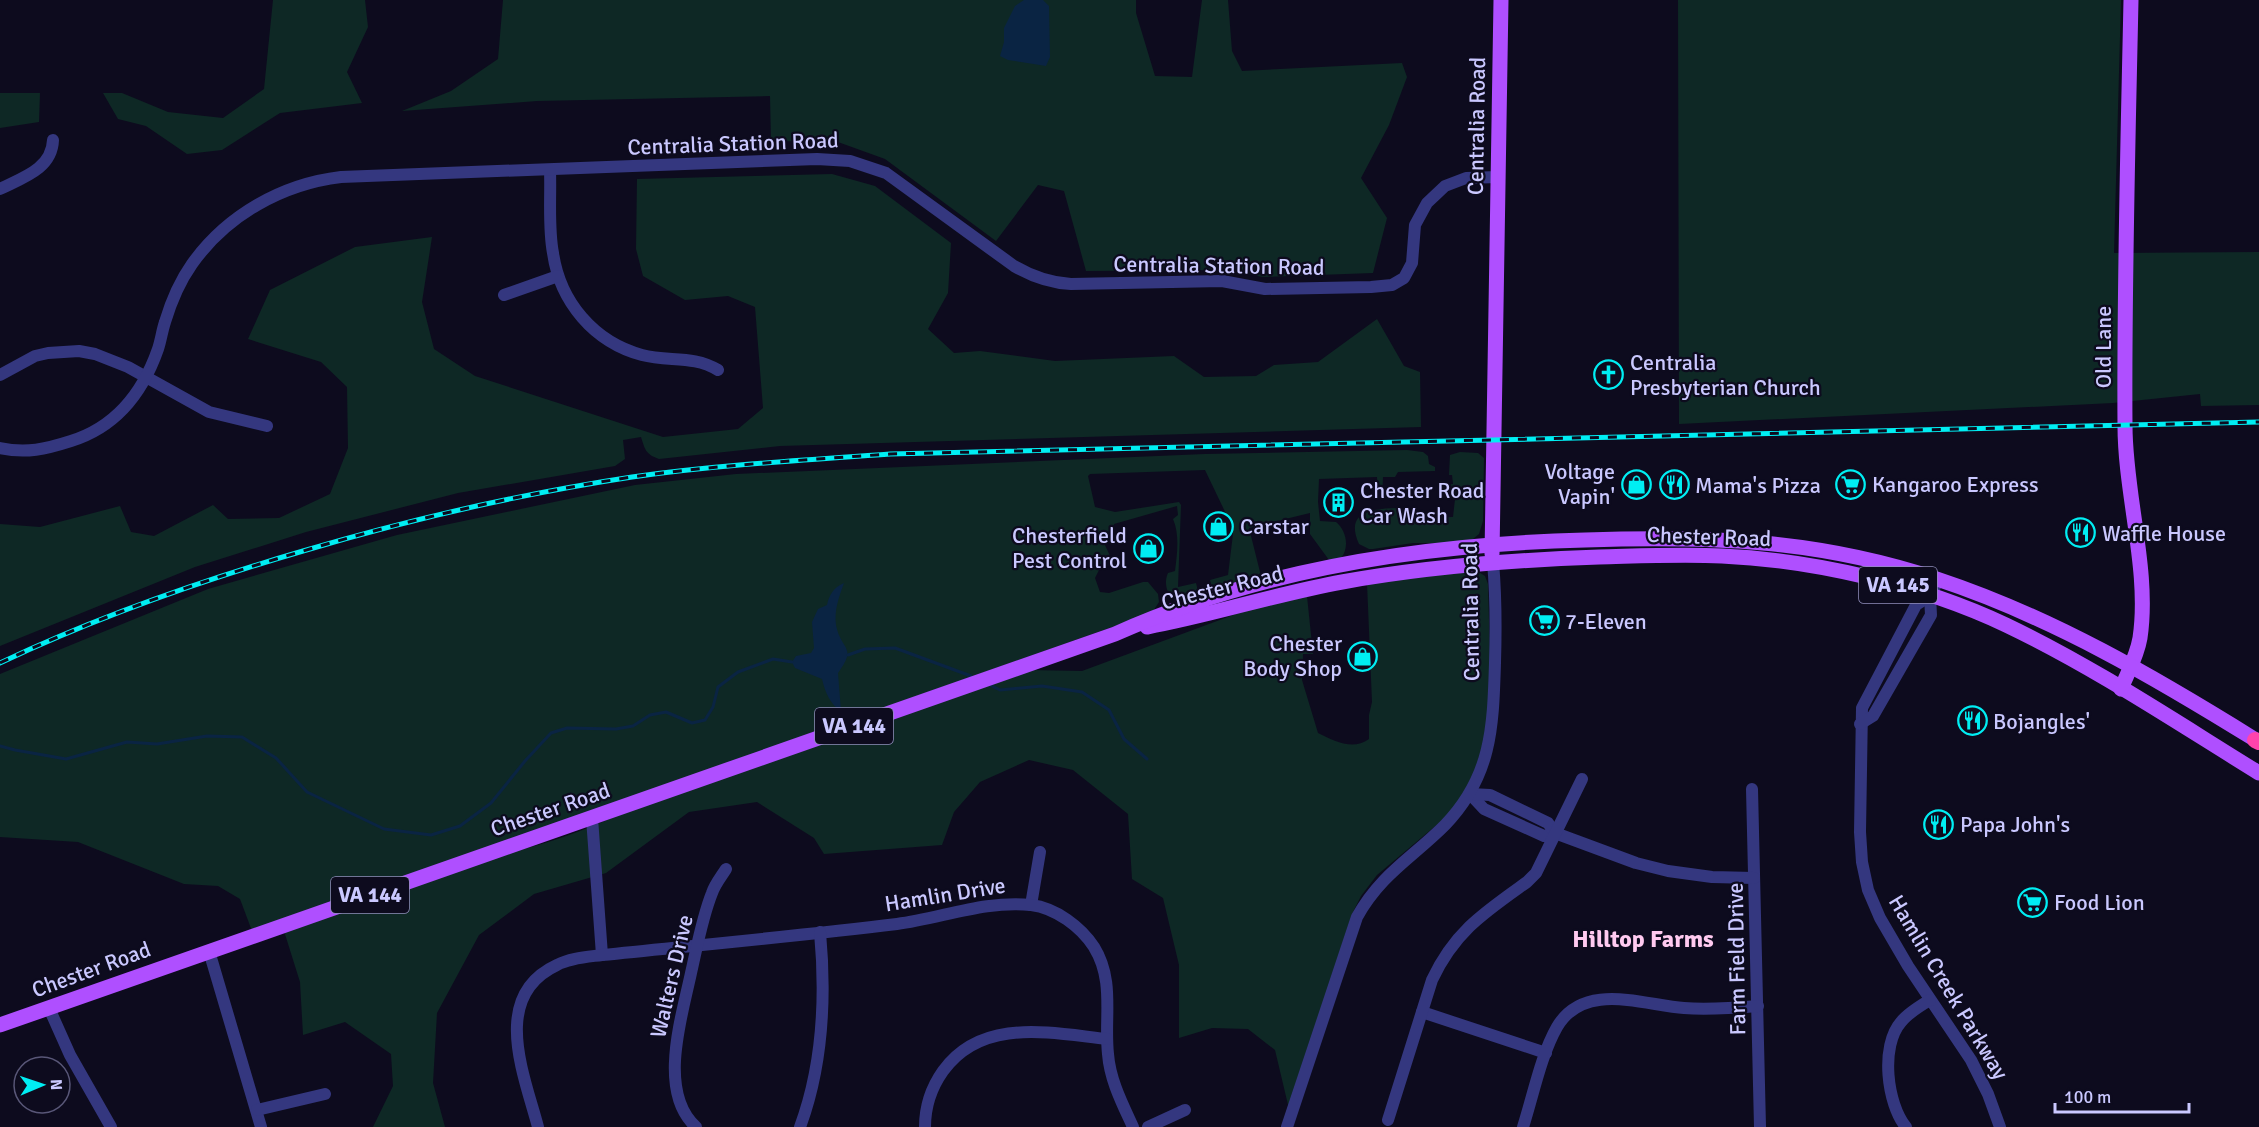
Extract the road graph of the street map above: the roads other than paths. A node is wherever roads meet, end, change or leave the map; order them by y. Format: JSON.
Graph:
{"nodes":[{"id":1,"x":1501,"y":0,"type":"edge"},
{"id":2,"x":2131,"y":0,"type":"edge"},
{"id":3,"x":53,"y":140,"type":"dead end"},
{"id":4,"x":550,"y":170,"type":"junction"},
{"id":5,"x":1498,"y":177,"type":"junction"},
{"id":6,"x":0,"y":189,"type":"edge"},
{"id":7,"x":558,"y":276,"type":"junction"},
{"id":8,"x":504,"y":296,"type":"dead end"},
{"id":9,"x":718,"y":370,"type":"dead end"},
{"id":10,"x":0,"y":375,"type":"edge"},
{"id":11,"x":146,"y":377,"type":"junction"},
{"id":12,"x":267,"y":426,"type":"dead end"},
{"id":13,"x":0,"y":448,"type":"edge"},
{"id":14,"x":1491,"y":545,"type":"junction"},
{"id":15,"x":1492,"y":562,"type":"junction"},
{"id":16,"x":1939,"y":579,"type":"junction"},
{"id":17,"x":1930,"y":596,"type":"junction"},
{"id":18,"x":1115,"y":634,"type":"junction"},
{"id":19,"x":2131,"y":666,"type":"junction"},
{"id":20,"x":2121,"y":689,"type":"junction"},
{"id":21,"x":1860,"y":724,"type":"junction"},
{"id":22,"x":2258,"y":741,"type":"edge"},
{"id":23,"x":2259,"y":773,"type":"edge"},
{"id":24,"x":1582,"y":779,"type":"dead end"},
{"id":25,"x":1752,"y":789,"type":"dead end"},
{"id":26,"x":1470,"y":794,"type":"junction"},
{"id":27,"x":592,"y":818,"type":"junction"},
{"id":28,"x":1555,"y":833,"type":"junction"},
{"id":29,"x":1040,"y":852,"type":"dead end"},
{"id":30,"x":726,"y":869,"type":"dead end"},
{"id":31,"x":1754,"y":878,"type":"junction"},
{"id":32,"x":1031,"y":905,"type":"junction"},
{"id":33,"x":820,"y":932,"type":"junction"},
{"id":34,"x":697,"y":945,"type":"junction"},
{"id":35,"x":209,"y":951,"type":"junction"},
{"id":36,"x":602,"y":955,"type":"junction"},
{"id":37,"x":1930,"y":1000,"type":"junction"},
{"id":38,"x":1758,"y":1006,"type":"junction"},
{"id":39,"x":50,"y":1008,"type":"junction"},
{"id":40,"x":1422,"y":1012,"type":"junction"},
{"id":41,"x":0,"y":1025,"type":"edge"},
{"id":42,"x":1107,"y":1039,"type":"junction"},
{"id":43,"x":1546,"y":1053,"type":"junction"},
{"id":44,"x":325,"y":1094,"type":"dead end"},
{"id":45,"x":257,"y":1110,"type":"junction"},
{"id":46,"x":1185,"y":1110,"type":"dead end"},
{"id":47,"x":1388,"y":1120,"type":"dead end"},
{"id":48,"x":111,"y":1127,"type":"edge"},
{"id":49,"x":261,"y":1127,"type":"edge"},
{"id":50,"x":538,"y":1127,"type":"edge"},
{"id":51,"x":696,"y":1127,"type":"edge"},
{"id":52,"x":800,"y":1127,"type":"edge"},
{"id":53,"x":925,"y":1127,"type":"edge"},
{"id":54,"x":1133,"y":1127,"type":"edge"},
{"id":55,"x":1148,"y":1127,"type":"edge"},
{"id":56,"x":1287,"y":1127,"type":"edge"},
{"id":57,"x":1523,"y":1127,"type":"edge"},
{"id":58,"x":1761,"y":1127,"type":"edge"},
{"id":59,"x":1906,"y":1127,"type":"edge"},
{"id":60,"x":2000,"y":1127,"type":"edge"}],
"edges":[{"from":1,"to":5,"type":"main road","name":"Centralia Road"},
{"from":2,"to":19,"type":"main road","name":"Old Lane"},
{"from":3,"to":6,"type":"street"},
{"from":4,"to":5,"type":"street","name":"Centralia Station Road"},
{"from":4,"to":7,"type":"street"},
{"from":4,"to":11,"type":"street","name":"Centralia Station Road"},
{"from":5,"to":14,"type":"main road","name":"Centralia Road"},
{"from":7,"to":8,"type":"street"},
{"from":7,"to":9,"type":"street"},
{"from":10,"to":11,"type":"street"},
{"from":11,"to":12,"type":"street"},
{"from":11,"to":13,"type":"street","name":"Centralia Station Road"},
{"from":14,"to":15,"type":"main road","name":"Centralia Road"},
{"from":14,"to":16,"type":"main road","name":"Chester Road","number":"VA 145"},
{"from":14,"to":18,"type":"main road","name":"Chester Road","number":"VA 144"},
{"from":15,"to":17,"type":"main road","name":"Chester Road","number":"VA 145"},
{"from":15,"to":18,"type":"main road","name":"Chester Road","number":"VA 144"},
{"from":15,"to":26,"type":"street","name":"Centralia Road"},
{"from":16,"to":17,"type":"street","name":"Hamlin Creek Parkway"},
{"from":16,"to":19,"type":"main road","name":"Chester Road","number":"VA 145"},
{"from":17,"to":20,"type":"main road","name":"Chester Road","number":"VA 145"},
{"from":17,"to":21,"type":"street","name":"Hamlin Creek Parkway"},
{"from":17,"to":21,"type":"street","name":"Hamlin Creek Parkway"},
{"from":18,"to":27,"type":"main road","name":"Chester Road","number":"VA 144"},
{"from":19,"to":20,"type":"main road","name":"Old Lane"},
{"from":19,"to":22,"type":"main road","name":"Chester Road","number":"VA 145"},
{"from":20,"to":23,"type":"main road","name":"Chester Road","number":"VA 145"},
{"from":21,"to":37,"type":"street","name":"Hamlin Creek Parkway"},
{"from":24,"to":28,"type":"street"},
{"from":25,"to":31,"type":"street","name":"Farm Field Drive"},
{"from":26,"to":28,"type":"street"},
{"from":26,"to":56,"type":"street","name":"Centralia Road"},
{"from":27,"to":35,"type":"main road","name":"Chester Road","number":"VA 144"},
{"from":27,"to":36,"type":"street"},
{"from":28,"to":31,"type":"street"},
{"from":28,"to":40,"type":"street"},
{"from":29,"to":32,"type":"street"},
{"from":30,"to":34,"type":"street","name":"Walters Drive"},
{"from":31,"to":38,"type":"street","name":"Farm Field Drive"},
{"from":32,"to":33,"type":"street","name":"Hamlin Drive"},
{"from":32,"to":42,"type":"street","name":"Hamlin Drive"},
{"from":33,"to":34,"type":"street","name":"Hamlin Drive"},
{"from":33,"to":52,"type":"street"},
{"from":34,"to":36,"type":"street","name":"Hamlin Drive"},
{"from":34,"to":51,"type":"street","name":"Walters Drive"},
{"from":35,"to":39,"type":"main road","name":"Chester Road","number":"VA 144"},
{"from":35,"to":45,"type":"street"},
{"from":36,"to":50,"type":"street","name":"Hamlin Drive"},
{"from":37,"to":59,"type":"street"},
{"from":37,"to":60,"type":"street","name":"Hamlin Creek Parkway"},
{"from":38,"to":43,"type":"street"},
{"from":38,"to":58,"type":"street","name":"Farm Field Drive"},
{"from":39,"to":41,"type":"main road","name":"Chester Road","number":"VA 144"},
{"from":39,"to":48,"type":"street"},
{"from":40,"to":43,"type":"street"},
{"from":40,"to":47,"type":"street"},
{"from":42,"to":53,"type":"street"},
{"from":42,"to":54,"type":"street","name":"Hamlin Drive"},
{"from":43,"to":57,"type":"street"},
{"from":44,"to":45,"type":"street"},
{"from":45,"to":49,"type":"street"},
{"from":46,"to":55,"type":"street"}]}
